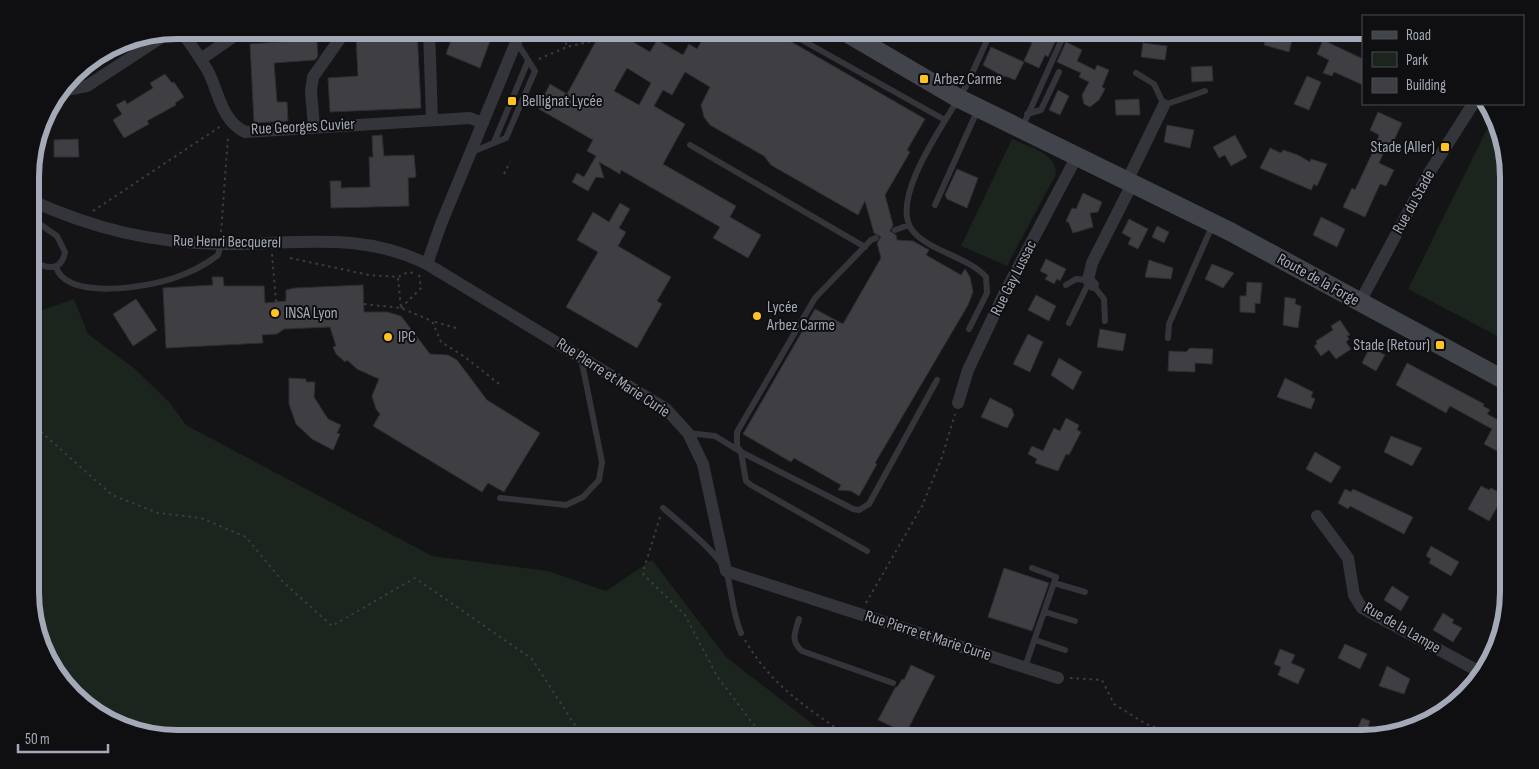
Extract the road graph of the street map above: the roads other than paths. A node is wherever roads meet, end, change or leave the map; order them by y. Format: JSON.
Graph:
{"nodes":[{"id":1,"x":187,"y":39,"type":"edge"},
{"id":2,"x":230,"y":39,"type":"edge"},
{"id":3,"x":340,"y":39,"type":"edge"},
{"id":4,"x":429,"y":39,"type":"edge"},
{"id":5,"x":517,"y":39,"type":"edge"},
{"id":6,"x":519,"y":39,"type":"edge"},
{"id":7,"x":800,"y":39,"type":"edge"},
{"id":8,"x":872,"y":39,"type":"edge"},
{"id":9,"x":988,"y":39,"type":"edge"},
{"id":10,"x":1062,"y":39,"type":"edge"},
{"id":11,"x":157,"y":40,"type":"edge"},
{"id":12,"x":201,"y":58,"type":"junction"},
{"id":13,"x":1059,"y":72,"type":"dead end"},
{"id":14,"x":1136,"y":73,"type":"dead end"},
{"id":15,"x":70,"y":89,"type":"edge"},
{"id":16,"x":1205,"y":91,"type":"dead end"},
{"id":17,"x":958,"y":98,"type":"junction"},
{"id":18,"x":1164,"y":105,"type":"junction"},
{"id":19,"x":1472,"y":105,"type":"edge"},
{"id":20,"x":978,"y":108,"type":"junction"},
{"id":21,"x":432,"y":120,"type":"junction"},
{"id":22,"x":945,"y":120,"type":"junction"},
{"id":23,"x":1024,"y":122,"type":"junction"},
{"id":24,"x":482,"y":123,"type":"junction"},
{"id":25,"x":314,"y":127,"type":"junction"},
{"id":26,"x":690,"y":145,"type":"dead end"},
{"id":27,"x":470,"y":153,"type":"junction"},
{"id":28,"x":1077,"y":156,"type":"junction"},
{"id":29,"x":1129,"y":182,"type":"junction"},
{"id":30,"x":39,"y":204,"type":"edge"},
{"id":31,"x":935,"y":205,"type":"dead end"},
{"id":32,"x":1213,"y":223,"type":"junction"},
{"id":33,"x":39,"y":224,"type":"edge"},
{"id":34,"x":909,"y":224,"type":"junction"},
{"id":35,"x":895,"y":230,"type":"dead end"},
{"id":36,"x":876,"y":238,"type":"dead end"},
{"id":37,"x":221,"y":244,"type":"junction"},
{"id":38,"x":865,"y":247,"type":"junction"},
{"id":39,"x":427,"y":264,"type":"junction"},
{"id":40,"x":39,"y":265,"type":"edge"},
{"id":41,"x":56,"y":267,"type":"junction"},
{"id":42,"x":1090,"y":282,"type":"junction"},
{"id":43,"x":1066,"y":285,"type":"dead end"},
{"id":44,"x":1360,"y":302,"type":"junction"},
{"id":45,"x":1105,"y":321,"type":"dead end"},
{"id":46,"x":1069,"y":323,"type":"dead end"},
{"id":47,"x":969,"y":329,"type":"dead end"},
{"id":48,"x":1168,"y":338,"type":"dead end"},
{"id":49,"x":581,"y":357,"type":"junction"},
{"id":50,"x":1500,"y":377,"type":"edge"},
{"id":51,"x":937,"y":380,"type":"dead end"},
{"id":52,"x":958,"y":403,"type":"road end"},
{"id":53,"x":688,"y":434,"type":"junction"},
{"id":54,"x":741,"y":452,"type":"junction"},
{"id":55,"x":500,"y":498,"type":"dead end"},
{"id":56,"x":663,"y":508,"type":"road end"},
{"id":57,"x":1317,"y":516,"type":"dead end"},
{"id":58,"x":867,"y":551,"type":"dead end"},
{"id":59,"x":1032,"y":568,"type":"dead end"},
{"id":60,"x":726,"y":571,"type":"junction"},
{"id":61,"x":1054,"y":583,"type":"junction"},
{"id":62,"x":1085,"y":592,"type":"dead end"},
{"id":63,"x":1045,"y":612,"type":"junction"},
{"id":64,"x":799,"y":619,"type":"dead end"},
{"id":65,"x":1075,"y":622,"type":"dead end"},
{"id":66,"x":741,"y":634,"type":"road end"},
{"id":67,"x":1035,"y":640,"type":"junction"},
{"id":68,"x":1065,"y":650,"type":"dead end"},
{"id":69,"x":1025,"y":667,"type":"junction"},
{"id":70,"x":1476,"y":670,"type":"edge"},
{"id":71,"x":1058,"y":678,"type":"road end"},
{"id":72,"x":893,"y":683,"type":"dead end"}],
"edges":[{"from":1,"to":12,"type":"street","name":"Rue Georges Cuvier"},
{"from":2,"to":12,"type":"street"},
{"from":3,"to":25,"type":"street"},
{"from":4,"to":21,"type":"street"},
{"from":5,"to":24,"type":"street"},
{"from":6,"to":27,"type":"lane"},
{"from":7,"to":22,"type":"lane"},
{"from":8,"to":17,"type":"main road","name":"Route de la Forge"},
{"from":9,"to":17,"type":"lane"},
{"from":10,"to":23,"type":"lane"},
{"from":11,"to":15,"type":"street"},
{"from":12,"to":25,"type":"street","name":"Rue Georges Cuvier"},
{"from":13,"to":23,"type":"lane"},
{"from":14,"to":18,"type":"lane"},
{"from":16,"to":18,"type":"lane"},
{"from":17,"to":20,"type":"main road","name":"Route de la Forge"},
{"from":17,"to":22,"type":"lane"},
{"from":18,"to":29,"type":"street"},
{"from":19,"to":44,"type":"street","name":"Rue du Stade"},
{"from":20,"to":23,"type":"main road","name":"Route de la Forge"},
{"from":20,"to":31,"type":"lane"},
{"from":21,"to":24,"type":"street","name":"Rue Georges Cuvier"},
{"from":21,"to":25,"type":"street","name":"Rue Georges Cuvier"},
{"from":22,"to":34,"type":"lane"},
{"from":23,"to":28,"type":"main road","name":"Route de la Forge"},
{"from":24,"to":27,"type":"street"},
{"from":26,"to":38,"type":"lane"},
{"from":27,"to":39,"type":"street"},
{"from":28,"to":29,"type":"main road","name":"Route de la Forge"},
{"from":28,"to":52,"type":"street","name":"Rue Gay Lussac"},
{"from":29,"to":32,"type":"main road","name":"Route de la Forge"},
{"from":29,"to":42,"type":"street"},
{"from":30,"to":37,"type":"street","name":"Rue Henri Becquerel"},
{"from":32,"to":44,"type":"main road","name":"Route de la Forge"},
{"from":32,"to":48,"type":"lane"},
{"from":33,"to":41,"type":"lane"},
{"from":34,"to":35,"type":"lane"},
{"from":34,"to":47,"type":"lane"},
{"from":36,"to":38,"type":"lane"},
{"from":37,"to":39,"type":"street","name":"Rue Henri Becquerel"},
{"from":37,"to":41,"type":"lane"},
{"from":38,"to":54,"type":"lane"},
{"from":39,"to":49,"type":"street","name":"Rue Pierre et Marie Curie"},
{"from":40,"to":41,"type":"lane"},
{"from":42,"to":43,"type":"lane"},
{"from":42,"to":45,"type":"lane"},
{"from":42,"to":46,"type":"lane"},
{"from":44,"to":50,"type":"main road","name":"Route de la Forge"},
{"from":49,"to":53,"type":"street","name":"Rue Pierre et Marie Curie"},
{"from":49,"to":55,"type":"lane"},
{"from":51,"to":54,"type":"lane"},
{"from":53,"to":54,"type":"lane"},
{"from":53,"to":60,"type":"street","name":"Rue Pierre et Marie Curie"},
{"from":54,"to":58,"type":"lane"},
{"from":56,"to":60,"type":"lane"},
{"from":57,"to":70,"type":"street","name":"Rue de la Lampe"},
{"from":59,"to":61,"type":"lane"},
{"from":60,"to":66,"type":"lane"},
{"from":60,"to":69,"type":"street","name":"Rue Pierre et Marie Curie"},
{"from":61,"to":62,"type":"lane"},
{"from":61,"to":63,"type":"lane"},
{"from":63,"to":65,"type":"lane"},
{"from":63,"to":67,"type":"lane"},
{"from":64,"to":72,"type":"lane"},
{"from":67,"to":68,"type":"lane"},
{"from":67,"to":69,"type":"lane"},
{"from":69,"to":71,"type":"street","name":"Rue Pierre et Marie Curie"}]}
